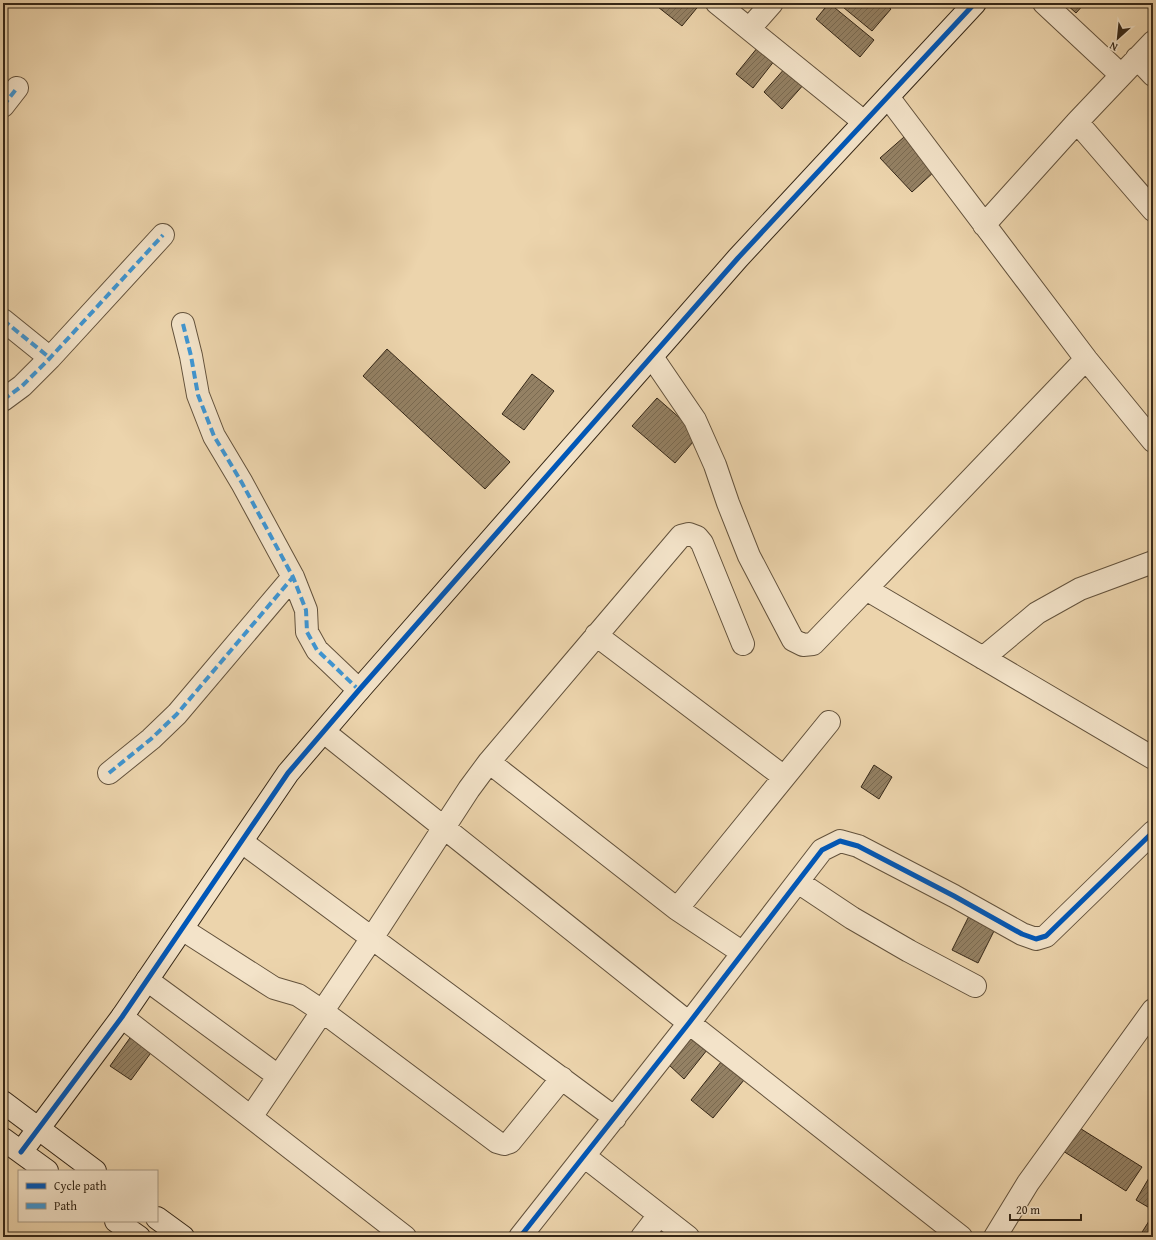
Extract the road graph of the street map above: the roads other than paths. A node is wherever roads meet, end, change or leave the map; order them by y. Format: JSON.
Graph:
{"nodes":[{"id":1,"x":717,"y":3,"type":"edge"},
{"id":2,"x":772,"y":3,"type":"edge"},
{"id":3,"x":975,"y":3,"type":"edge"},
{"id":4,"x":1044,"y":3,"type":"edge"},
{"id":5,"x":749,"y":29,"type":"junction"},
{"id":6,"x":1153,"y":42,"type":"edge"},
{"id":7,"x":1138,"y":58,"type":"junction"},
{"id":8,"x":1153,"y":74,"type":"edge"},
{"id":9,"x":1122,"y":75,"type":"junction"},
{"id":10,"x":17,"y":88,"type":"dead end"},
{"id":11,"x":888,"y":97,"type":"junction"},
{"id":12,"x":3,"y":106,"type":"edge"},
{"id":13,"x":864,"y":122,"type":"junction"},
{"id":14,"x":1077,"y":122,"type":"junction"},
{"id":15,"x":1153,"y":210,"type":"edge"},
{"id":16,"x":984,"y":225,"type":"junction"},
{"id":17,"x":163,"y":235,"type":"dead end"},
{"id":18,"x":3,"y":320,"type":"edge"},
{"id":19,"x":183,"y":324,"type":"dead end"},
{"id":20,"x":652,"y":357,"type":"junction"},
{"id":21,"x":50,"y":358,"type":"junction"},
{"id":22,"x":1086,"y":359,"type":"junction"},
{"id":23,"x":3,"y":400,"type":"edge"},
{"id":24,"x":1153,"y":441,"type":"edge"},
{"id":25,"x":1153,"y":562,"type":"edge"},
{"id":26,"x":293,"y":577,"type":"junction"},
{"id":27,"x":866,"y":589,"type":"junction"},
{"id":28,"x":596,"y":635,"type":"junction"},
{"id":29,"x":743,"y":644,"type":"dead end"},
{"id":30,"x":983,"y":658,"type":"junction"},
{"id":31,"x":359,"y":690,"type":"junction"},
{"id":32,"x":829,"y":722,"type":"dead end"},
{"id":33,"x":324,"y":732,"type":"junction"},
{"id":34,"x":1153,"y":758,"type":"edge"},
{"id":35,"x":489,"y":762,"type":"junction"},
{"id":36,"x":109,"y":773,"type":"dead end"},
{"id":37,"x":784,"y":777,"type":"junction"},
{"id":38,"x":444,"y":828,"type":"junction"},
{"id":39,"x":1153,"y":832,"type":"edge"},
{"id":40,"x":242,"y":842,"type":"junction"},
{"id":41,"x":798,"y":882,"type":"junction"},
{"id":42,"x":677,"y":910,"type":"junction"},
{"id":43,"x":182,"y":929,"type":"junction"},
{"id":44,"x":372,"y":938,"type":"junction"},
{"id":45,"x":743,"y":953,"type":"junction"},
{"id":46,"x":147,"y":980,"type":"junction"},
{"id":47,"x":975,"y":986,"type":"dead end"},
{"id":48,"x":1153,"y":1010,"type":"edge"},
{"id":49,"x":322,"y":1011,"type":"junction"},
{"id":50,"x":122,"y":1017,"type":"junction"},
{"id":51,"x":689,"y":1023,"type":"junction"},
{"id":52,"x":278,"y":1076,"type":"junction"},
{"id":53,"x":562,"y":1078,"type":"junction"},
{"id":54,"x":3,"y":1102,"type":"edge"},
{"id":55,"x":250,"y":1117,"type":"junction"},
{"id":56,"x":615,"y":1118,"type":"junction"},
{"id":57,"x":39,"y":1128,"type":"junction"},
{"id":58,"x":3,"y":1139,"type":"edge"},
{"id":59,"x":21,"y":1152,"type":"junction"},
{"id":60,"x":584,"y":1156,"type":"junction"},
{"id":61,"x":46,"y":1170,"type":"edge"},
{"id":62,"x":94,"y":1170,"type":"edge"},
{"id":63,"x":659,"y":1215,"type":"junction"},
{"id":64,"x":158,"y":1219,"type":"edge"},
{"id":65,"x":117,"y":1222,"type":"edge"},
{"id":66,"x":139,"y":1237,"type":"edge"},
{"id":67,"x":183,"y":1237,"type":"edge"},
{"id":68,"x":405,"y":1237,"type":"edge"},
{"id":69,"x":520,"y":1237,"type":"edge"},
{"id":70,"x":642,"y":1237,"type":"edge"},
{"id":71,"x":688,"y":1237,"type":"edge"},
{"id":72,"x":961,"y":1237,"type":"edge"},
{"id":73,"x":995,"y":1237,"type":"edge"}],
"edges":[{"from":1,"to":5,"type":"street"},
{"from":2,"to":5,"type":"street"},
{"from":3,"to":11,"type":"street"},
{"from":4,"to":9,"type":"street"},
{"from":5,"to":13,"type":"street"},
{"from":6,"to":7,"type":"street"},
{"from":7,"to":8,"type":"street"},
{"from":7,"to":9,"type":"street"},
{"from":9,"to":14,"type":"street"},
{"from":10,"to":12,"type":"street"},
{"from":11,"to":13,"type":"street"},
{"from":11,"to":16,"type":"street"},
{"from":13,"to":20,"type":"street"},
{"from":14,"to":15,"type":"street"},
{"from":14,"to":16,"type":"street"},
{"from":16,"to":22,"type":"street"},
{"from":17,"to":21,"type":"street"},
{"from":18,"to":21,"type":"street"},
{"from":19,"to":26,"type":"street"},
{"from":20,"to":27,"type":"street"},
{"from":20,"to":31,"type":"street"},
{"from":21,"to":23,"type":"street"},
{"from":22,"to":24,"type":"street"},
{"from":22,"to":27,"type":"street"},
{"from":25,"to":30,"type":"street"},
{"from":26,"to":31,"type":"street"},
{"from":26,"to":36,"type":"street"},
{"from":27,"to":30,"type":"street"},
{"from":28,"to":29,"type":"street"},
{"from":28,"to":35,"type":"street"},
{"from":28,"to":37,"type":"street"},
{"from":30,"to":34,"type":"street"},
{"from":31,"to":33,"type":"street"},
{"from":32,"to":37,"type":"street"},
{"from":33,"to":38,"type":"street"},
{"from":33,"to":40,"type":"street"},
{"from":35,"to":38,"type":"street"},
{"from":35,"to":42,"type":"street"},
{"from":37,"to":42,"type":"street"},
{"from":38,"to":44,"type":"street"},
{"from":38,"to":51,"type":"street"},
{"from":39,"to":41,"type":"street"},
{"from":40,"to":43,"type":"street"},
{"from":40,"to":44,"type":"street"},
{"from":41,"to":45,"type":"street"},
{"from":41,"to":47,"type":"street"},
{"from":42,"to":45,"type":"street"},
{"from":43,"to":46,"type":"street"},
{"from":43,"to":49,"type":"street"},
{"from":44,"to":49,"type":"street"},
{"from":44,"to":53,"type":"street"},
{"from":45,"to":51,"type":"street"},
{"from":46,"to":50,"type":"street"},
{"from":46,"to":52,"type":"street"},
{"from":48,"to":73,"type":"street"},
{"from":49,"to":52,"type":"street"},
{"from":49,"to":53,"type":"street"},
{"from":50,"to":55,"type":"street"},
{"from":50,"to":57,"type":"street"},
{"from":51,"to":56,"type":"street"},
{"from":51,"to":72,"type":"street"},
{"from":52,"to":55,"type":"street"},
{"from":53,"to":56,"type":"street"},
{"from":54,"to":57,"type":"street"},
{"from":55,"to":68,"type":"street"},
{"from":56,"to":60,"type":"street"},
{"from":57,"to":59,"type":"street"},
{"from":57,"to":62,"type":"street"},
{"from":58,"to":59,"type":"street"},
{"from":59,"to":61,"type":"street"},
{"from":60,"to":63,"type":"street"},
{"from":60,"to":69,"type":"street"},
{"from":63,"to":70,"type":"street"},
{"from":63,"to":71,"type":"street"},
{"from":64,"to":67,"type":"street"},
{"from":65,"to":66,"type":"street"}]}
